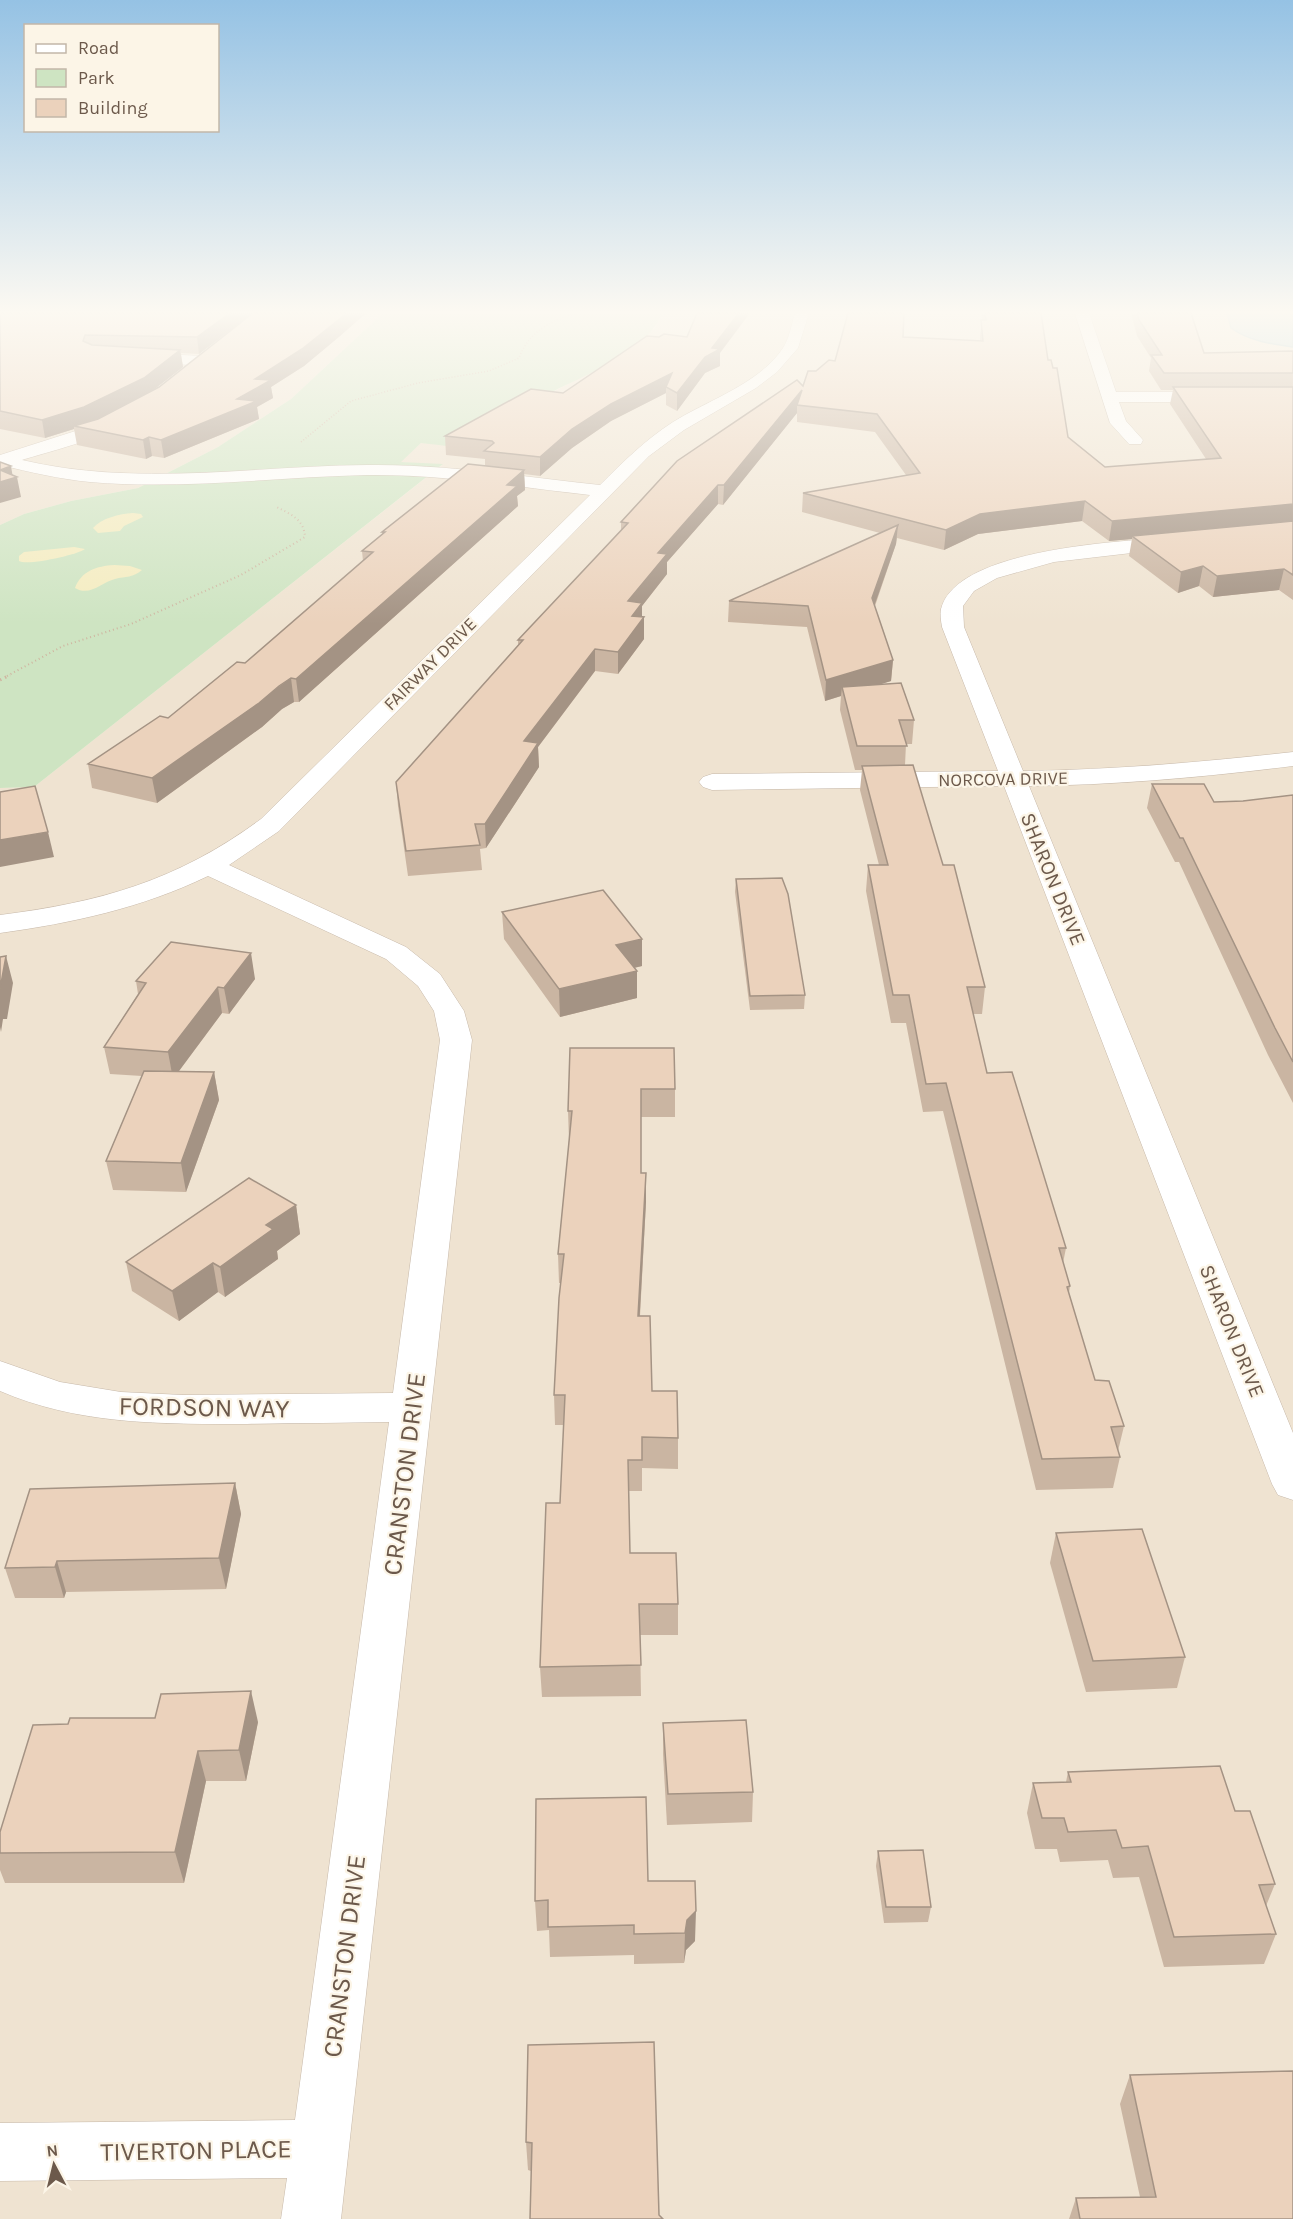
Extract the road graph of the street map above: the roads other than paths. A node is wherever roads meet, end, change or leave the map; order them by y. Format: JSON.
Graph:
{"nodes":[{"id":1,"x":124,"y":417,"type":"edge"},
{"id":2,"x":698,"y":417,"type":"edge"},
{"id":3,"x":1116,"y":417,"type":"edge"},
{"id":4,"x":1135,"y":440,"type":"dead end"},
{"id":5,"x":1,"y":460,"type":"edge"},
{"id":6,"x":603,"y":491,"type":"junction"},
{"id":7,"x":1199,"y":541,"type":"edge"},
{"id":8,"x":1293,"y":759,"type":"edge"},
{"id":9,"x":1013,"y":779,"type":"junction"},
{"id":10,"x":712,"y":782,"type":"dead end"},
{"id":11,"x":210,"y":867,"type":"junction"},
{"id":12,"x":0,"y":924,"type":"edge"},
{"id":13,"x":0,"y":1375,"type":"edge"},
{"id":14,"x":412,"y":1407,"type":"junction"},
{"id":15,"x":1293,"y":1484,"type":"edge"},
{"id":16,"x":320,"y":2149,"type":"junction"},
{"id":17,"x":0,"y":2152,"type":"edge"},
{"id":18,"x":311,"y":2219,"type":"edge"}],
"edges":[{"from":1,"to":5,"type":"street"},
{"from":2,"to":6,"type":"street","name":"FAIRWAY DRIVE"},
{"from":3,"to":4,"type":"street"},
{"from":5,"to":6,"type":"street"},
{"from":6,"to":11,"type":"street","name":"FAIRWAY DRIVE"},
{"from":7,"to":9,"type":"street","name":"SHARON DRIVE"},
{"from":8,"to":9,"type":"street","name":"NORCOVA DRIVE"},
{"from":9,"to":10,"type":"street","name":"NORCOVA DRIVE"},
{"from":9,"to":15,"type":"street","name":"SHARON DRIVE"},
{"from":11,"to":12,"type":"street","name":"FAIRWAY DRIVE"},
{"from":11,"to":14,"type":"street","name":"CRANSTON DRIVE"},
{"from":13,"to":14,"type":"street","name":"FORDSON WAY"},
{"from":14,"to":16,"type":"street","name":"CRANSTON DRIVE"},
{"from":16,"to":17,"type":"street","name":"TIVERTON PLACE"},
{"from":16,"to":18,"type":"street","name":"CRANSTON DRIVE"}]}
